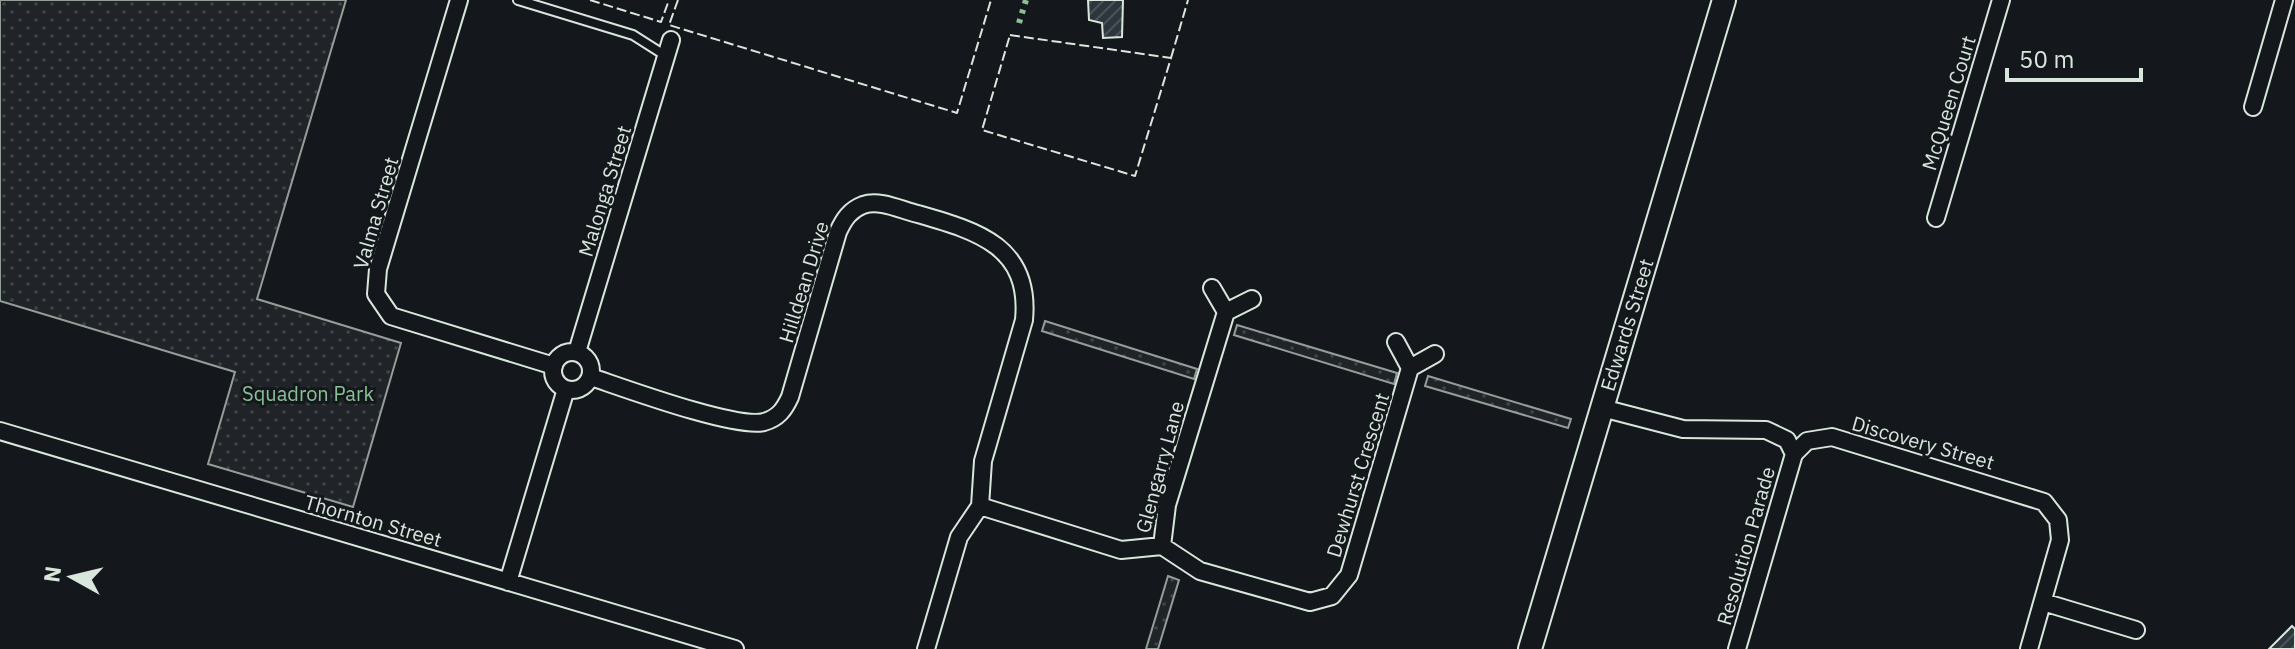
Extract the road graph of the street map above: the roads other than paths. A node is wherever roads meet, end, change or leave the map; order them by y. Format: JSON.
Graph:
{"nodes":[{"id":1,"x":459,"y":0,"type":"edge"},
{"id":2,"x":518,"y":0,"type":"edge"},
{"id":3,"x":1724,"y":0,"type":"edge"},
{"id":4,"x":2001,"y":0,"type":"edge"},
{"id":5,"x":2284,"y":0,"type":"edge"},
{"id":6,"x":669,"y":48,"type":"joint"},
{"id":7,"x":2253,"y":107,"type":"dead end"},
{"id":8,"x":1936,"y":218,"type":"dead end"},
{"id":9,"x":1212,"y":288,"type":"dead end"},
{"id":10,"x":1252,"y":299,"type":"dead end"},
{"id":11,"x":1226,"y":312,"type":"junction"},
{"id":12,"x":1396,"y":342,"type":"dead end"},
{"id":13,"x":577,"y":352,"type":"junction"},
{"id":14,"x":1435,"y":354,"type":"dead end"},
{"id":15,"x":554,"y":366,"type":"junction"},
{"id":16,"x":1410,"y":368,"type":"junction"},
{"id":17,"x":591,"y":377,"type":"junction"},
{"id":18,"x":566,"y":389,"type":"junction"},
{"id":19,"x":1602,"y":408,"type":"junction"},
{"id":20,"x":0,"y":431,"type":"edge"},
{"id":21,"x":1794,"y":454,"type":"junction"},
{"id":22,"x":980,"y":506,"type":"junction"},
{"id":23,"x":1162,"y":546,"type":"junction"},
{"id":24,"x":508,"y":582,"type":"junction"},
{"id":25,"x":2043,"y":602,"type":"junction"},
{"id":26,"x":2136,"y":630,"type":"dead end"},
{"id":27,"x":735,"y":649,"type":"edge"},
{"id":28,"x":926,"y":649,"type":"edge"},
{"id":29,"x":1530,"y":649,"type":"edge"},
{"id":30,"x":1737,"y":649,"type":"edge"},
{"id":31,"x":2029,"y":649,"type":"edge"}],
"edges":[{"from":1,"to":15,"type":"street","name":"Valma Street"},
{"from":2,"to":6,"type":"lane"},
{"from":3,"to":19,"type":"main road","name":"Edwards Street"},
{"from":4,"to":8,"type":"street","name":"McQueen Court"},
{"from":5,"to":7,"type":"street"},
{"from":6,"to":13,"type":"street","name":"Malonga Street"},
{"from":9,"to":11,"type":"street"},
{"from":10,"to":11,"type":"street"},
{"from":11,"to":23,"type":"street","name":"Glengarry Lane"},
{"from":12,"to":16,"type":"street"},
{"from":13,"to":15,"type":"street"},
{"from":13,"to":17,"type":"street"},
{"from":14,"to":16,"type":"street"},
{"from":15,"to":18,"type":"street"},
{"from":16,"to":23,"type":"street","name":"Dewhurst Crescent"},
{"from":17,"to":18,"type":"street"},
{"from":17,"to":22,"type":"street","name":"Hilldean Drive"},
{"from":18,"to":24,"type":"street"},
{"from":19,"to":21,"type":"street"},
{"from":19,"to":29,"type":"main road","name":"Edwards Street"},
{"from":20,"to":24,"type":"street","name":"Thornton Street"},
{"from":21,"to":25,"type":"street","name":"Discovery Street"},
{"from":21,"to":30,"type":"street","name":"Resolution Parade"},
{"from":22,"to":23,"type":"street","name":"Glengarry Lane"},
{"from":22,"to":28,"type":"street","name":"Hilldean Drive"},
{"from":24,"to":27,"type":"street","name":"Thornton Street"},
{"from":25,"to":26,"type":"street"},
{"from":25,"to":31,"type":"street","name":"Discovery Street"}]}
